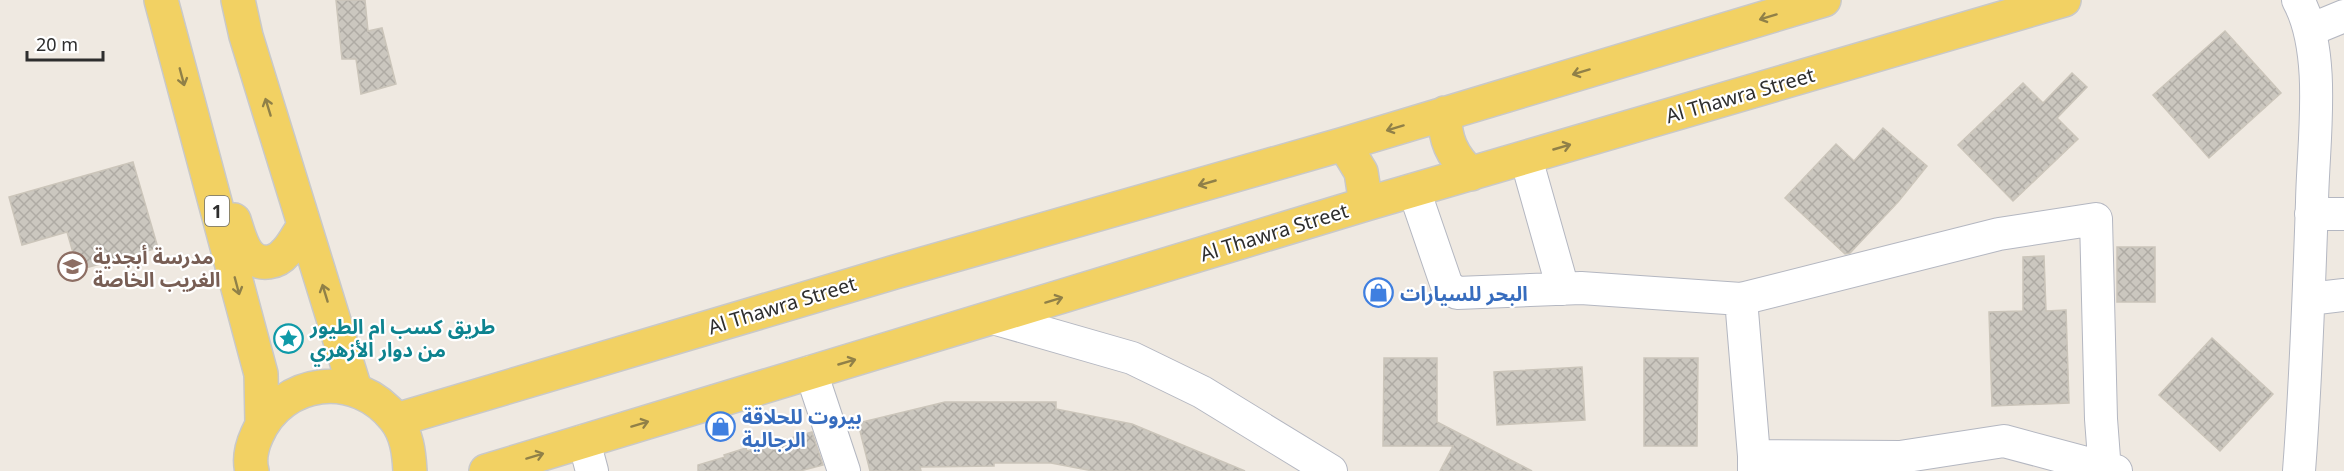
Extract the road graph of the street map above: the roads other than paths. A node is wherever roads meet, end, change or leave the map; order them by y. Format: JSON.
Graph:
{"nodes":[{"id":1,"x":161,"y":0,"type":"edge"},
{"id":2,"x":238,"y":0,"type":"edge"},
{"id":3,"x":1824,"y":0,"type":"edge"},
{"id":4,"x":2064,"y":0,"type":"edge"},
{"id":5,"x":2298,"y":0,"type":"edge"},
{"id":6,"x":2344,"y":16,"type":"edge"},
{"id":7,"x":2310,"y":30,"type":"junction"},
{"id":8,"x":1445,"y":113,"type":"junction"},
{"id":9,"x":1344,"y":144,"type":"junction"},
{"id":10,"x":200,"y":145,"type":"junction"},
{"id":11,"x":1526,"y":158,"type":"junction"},
{"id":12,"x":1470,"y":174,"type":"junction"},
{"id":13,"x":1414,"y":190,"type":"junction"},
{"id":14,"x":1366,"y":204,"type":"junction"},
{"id":15,"x":2311,"y":214,"type":"junction"},
{"id":16,"x":2344,"y":214,"type":"edge"},
{"id":17,"x":304,"y":226,"type":"junction"},
{"id":18,"x":1563,"y":289,"type":"junction"},
{"id":19,"x":2344,"y":295,"type":"edge"},
{"id":20,"x":1741,"y":299,"type":"junction"},
{"id":21,"x":2309,"y":299,"type":"junction"},
{"id":22,"x":993,"y":318,"type":"junction"},
{"id":23,"x":811,"y":372,"type":"junction"},
{"id":24,"x":355,"y":389,"type":"junction"},
{"id":25,"x":396,"y":420,"type":"junction"},
{"id":26,"x":262,"y":423,"type":"junction"},
{"id":27,"x":588,"y":456,"type":"edge"},
{"id":28,"x":1754,"y":464,"type":"edge"},
{"id":29,"x":1900,"y":464,"type":"edge"},
{"id":30,"x":244,"y":469,"type":"edge"},
{"id":31,"x":2109,"y":470,"type":"edge"},
{"id":32,"x":410,"y":471,"type":"edge"},
{"id":33,"x":486,"y":471,"type":"edge"},
{"id":34,"x":844,"y":471,"type":"edge"},
{"id":35,"x":1331,"y":471,"type":"edge"},
{"id":36,"x":2299,"y":471,"type":"edge"}],
"edges":[{"from":1,"to":10,"type":"main road","number":"1","one_way":true},
{"from":17,"to":2,"type":"main road","one_way":true},
{"from":3,"to":8,"type":"main road","name":"Al Thawra Street","one_way":true},
{"from":11,"to":4,"type":"main road","name":"Al Thawra Street","one_way":true},
{"from":5,"to":7,"type":"street"},
{"from":6,"to":7,"type":"street"},
{"from":7,"to":15,"type":"street"},
{"from":8,"to":9,"type":"main road","name":"Al Thawra Street","one_way":true},
{"from":8,"to":12,"type":"main road"},
{"from":9,"to":14,"type":"main road"},
{"from":9,"to":25,"type":"main road","name":"Al Thawra Street","one_way":true},
{"from":10,"to":17,"type":"main road"},
{"from":10,"to":26,"type":"main road","number":"1","one_way":true},
{"from":11,"to":12,"type":"main road","name":"Al Thawra Street"},
{"from":11,"to":18,"type":"street"},
{"from":12,"to":13,"type":"main road","name":"Al Thawra Street"},
{"from":13,"to":14,"type":"main road","name":"Al Thawra Street"},
{"from":13,"to":18,"type":"street"},
{"from":22,"to":14,"type":"main road","name":"Al Thawra Street","one_way":true},
{"from":15,"to":16,"type":"street"},
{"from":15,"to":21,"type":"street"},
{"from":24,"to":17,"type":"main road","one_way":true},
{"from":18,"to":20,"type":"street"},
{"from":19,"to":21,"type":"street"},
{"from":20,"to":28,"type":"street"},
{"from":20,"to":31,"type":"street"},
{"from":21,"to":36,"type":"street"},
{"from":23,"to":22,"type":"main road","name":"Al Thawra Street","one_way":true},
{"from":22,"to":35,"type":"street"},
{"from":27,"to":23,"type":"main road","name":"Al Thawra Street","one_way":true},
{"from":23,"to":34,"type":"street"},
{"from":24,"to":25,"type":"main road"},
{"from":24,"to":26,"type":"main road"},
{"from":25,"to":32,"type":"main road"},
{"from":26,"to":30,"type":"main road"},
{"from":33,"to":27,"type":"main road","name":"Al Thawra Street","one_way":true},
{"from":28,"to":29,"type":"street"},
{"from":29,"to":31,"type":"street"}]}
